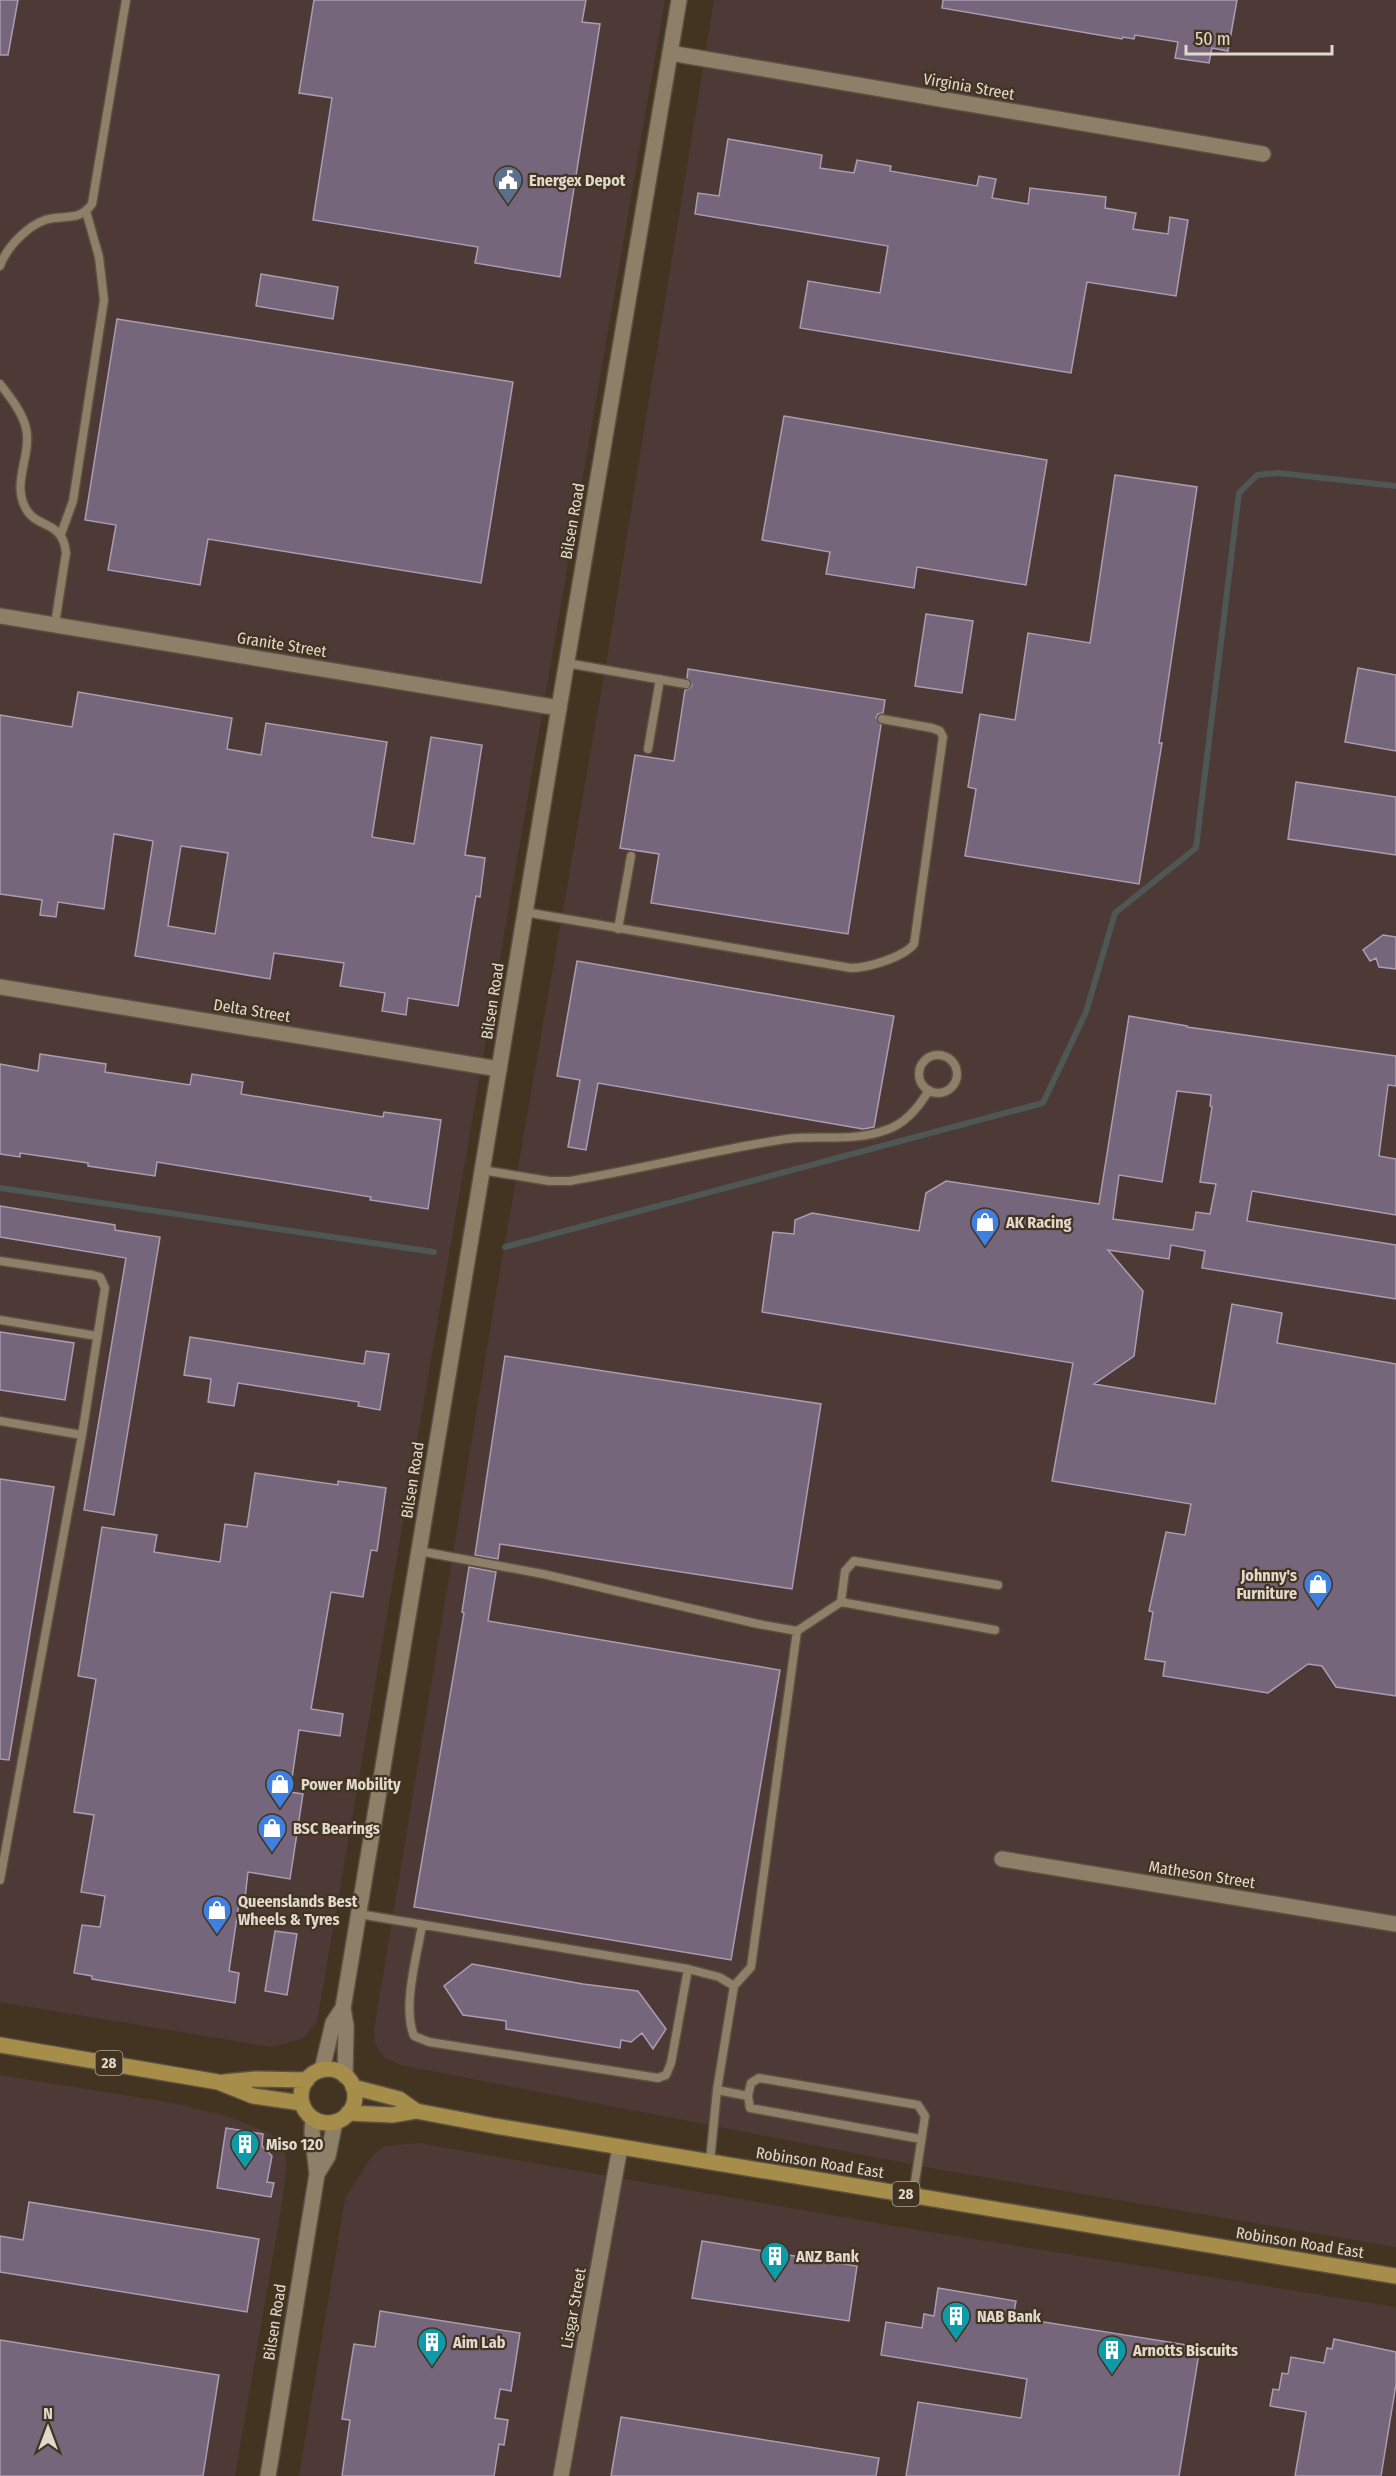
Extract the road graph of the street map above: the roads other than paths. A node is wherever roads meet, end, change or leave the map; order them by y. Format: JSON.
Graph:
{"nodes":[{"id":1,"x":126,"y":0,"type":"edge"},
{"id":2,"x":680,"y":0,"type":"edge"},
{"id":3,"x":670,"y":53,"type":"junction"},
{"id":4,"x":1263,"y":154,"type":"dead end"},
{"id":5,"x":87,"y":211,"type":"junction"},
{"id":6,"x":0,"y":267,"type":"edge"},
{"id":7,"x":0,"y":384,"type":"edge"},
{"id":8,"x":61,"y":534,"type":"junction"},
{"id":9,"x":0,"y":616,"type":"edge"},
{"id":10,"x":55,"y":624,"type":"junction"},
{"id":11,"x":566,"y":663,"type":"junction"},
{"id":12,"x":660,"y":680,"type":"junction"},
{"id":13,"x":686,"y":684,"type":"dead end"},
{"id":14,"x":558,"y":708,"type":"junction"},
{"id":15,"x":882,"y":719,"type":"dead end"},
{"id":16,"x":648,"y":749,"type":"dead end"},
{"id":17,"x":631,"y":856,"type":"dead end"},
{"id":18,"x":525,"y":912,"type":"junction"},
{"id":19,"x":618,"y":928,"type":"junction"},
{"id":20,"x":0,"y":987,"type":"edge"},
{"id":21,"x":499,"y":1069,"type":"junction"},
{"id":22,"x":929,"y":1090,"type":"junction"},
{"id":23,"x":482,"y":1170,"type":"junction"},
{"id":24,"x":0,"y":1261,"type":"edge"},
{"id":25,"x":0,"y":1320,"type":"edge"},
{"id":26,"x":97,"y":1336,"type":"junction"},
{"id":27,"x":0,"y":1421,"type":"edge"},
{"id":28,"x":82,"y":1435,"type":"junction"},
{"id":29,"x":419,"y":1551,"type":"junction"},
{"id":30,"x":998,"y":1585,"type":"dead end"},
{"id":31,"x":841,"y":1602,"type":"junction"},
{"id":32,"x":995,"y":1630,"type":"dead end"},
{"id":33,"x":797,"y":1631,"type":"junction"},
{"id":34,"x":1002,"y":1859,"type":"dead end"},
{"id":35,"x":0,"y":1880,"type":"edge"},
{"id":36,"x":359,"y":1914,"type":"junction"},
{"id":37,"x":422,"y":1924,"type":"junction"},
{"id":38,"x":1396,"y":1924,"type":"edge"},
{"id":39,"x":688,"y":1969,"type":"junction"},
{"id":40,"x":734,"y":1986,"type":"junction"},
{"id":41,"x":343,"y":2008,"type":"junction"},
{"id":42,"x":0,"y":2045,"type":"edge"},
{"id":43,"x":322,"y":2070,"type":"junction"},
{"id":44,"x":307,"y":2080,"type":"junction"},
{"id":45,"x":349,"y":2081,"type":"junction"},
{"id":46,"x":218,"y":2082,"type":"junction"},
{"id":47,"x":717,"y":2090,"type":"junction"},
{"id":48,"x":748,"y":2096,"type":"junction"},
{"id":49,"x":302,"y":2103,"type":"junction"},
{"id":50,"x":417,"y":2111,"type":"junction"},
{"id":51,"x":342,"y":2118,"type":"junction"},
{"id":52,"x":313,"y":2119,"type":"junction"},
{"id":53,"x":921,"y":2139,"type":"junction"},
{"id":54,"x":620,"y":2147,"type":"junction"},
{"id":55,"x":710,"y":2161,"type":"junction"},
{"id":56,"x":317,"y":2174,"type":"junction"},
{"id":57,"x":913,"y":2195,"type":"junction"},
{"id":58,"x":1396,"y":2276,"type":"edge"},
{"id":59,"x":268,"y":2476,"type":"edge"},
{"id":60,"x":561,"y":2476,"type":"edge"}],
"edges":[{"from":1,"to":5,"type":"lane"},
{"from":2,"to":3,"type":"street","name":"Bilsen Road"},
{"from":3,"to":4,"type":"street","name":"Virginia Street"},
{"from":3,"to":11,"type":"street","name":"Bilsen Road"},
{"from":5,"to":6,"type":"lane"},
{"from":5,"to":8,"type":"lane"},
{"from":7,"to":8,"type":"lane"},
{"from":8,"to":10,"type":"lane"},
{"from":9,"to":10,"type":"street","name":"Granite Street"},
{"from":10,"to":14,"type":"street","name":"Granite Street"},
{"from":11,"to":12,"type":"lane"},
{"from":11,"to":14,"type":"street","name":"Bilsen Road"},
{"from":12,"to":13,"type":"lane"},
{"from":12,"to":16,"type":"lane"},
{"from":14,"to":18,"type":"street","name":"Bilsen Road"},
{"from":15,"to":19,"type":"lane"},
{"from":17,"to":19,"type":"lane"},
{"from":18,"to":19,"type":"lane"},
{"from":18,"to":21,"type":"street","name":"Bilsen Road"},
{"from":20,"to":21,"type":"street","name":"Delta Street"},
{"from":21,"to":23,"type":"street","name":"Bilsen Road"},
{"from":22,"to":22,"type":"lane"},
{"from":22,"to":23,"type":"lane"},
{"from":23,"to":29,"type":"street","name":"Bilsen Road"},
{"from":24,"to":26,"type":"lane"},
{"from":25,"to":26,"type":"lane"},
{"from":26,"to":28,"type":"lane"},
{"from":27,"to":28,"type":"lane"},
{"from":28,"to":35,"type":"lane"},
{"from":29,"to":33,"type":"lane"},
{"from":29,"to":36,"type":"street","name":"Bilsen Road"},
{"from":30,"to":31,"type":"lane"},
{"from":31,"to":32,"type":"lane"},
{"from":31,"to":33,"type":"lane"},
{"from":33,"to":40,"type":"lane"},
{"from":34,"to":38,"type":"street","name":"Matheson Street"},
{"from":36,"to":37,"type":"lane"},
{"from":36,"to":41,"type":"street","name":"Bilsen Road"},
{"from":37,"to":39,"type":"lane"},
{"from":37,"to":39,"type":"lane"},
{"from":39,"to":40,"type":"lane"},
{"from":40,"to":47,"type":"lane"},
{"from":41,"to":43,"type":"street","name":"Bilsen Road"},
{"from":41,"to":45,"type":"street","name":"Bilsen Road"},
{"from":42,"to":46,"type":"main road","number":"28"},
{"from":43,"to":44,"type":"main road"},
{"from":43,"to":45,"type":"main road","number":"28"},
{"from":44,"to":46,"type":"main road","number":"28"},
{"from":44,"to":49,"type":"main road"},
{"from":45,"to":50,"type":"main road","name":"Robinson Road East","number":"28"},
{"from":45,"to":51,"type":"main road"},
{"from":46,"to":49,"type":"main road","number":"28"},
{"from":47,"to":48,"type":"lane"},
{"from":47,"to":55,"type":"lane"},
{"from":48,"to":53,"type":"lane"},
{"from":48,"to":53,"type":"lane"},
{"from":49,"to":52,"type":"main road"},
{"from":50,"to":51,"type":"main road","name":"Robinson Road East","number":"28"},
{"from":50,"to":54,"type":"main road","name":"Robinson Road East","number":"28"},
{"from":51,"to":52,"type":"main road","number":"28"},
{"from":51,"to":56,"type":"street","name":"Bilsen Road"},
{"from":52,"to":56,"type":"street","name":"Bilsen Road"},
{"from":53,"to":57,"type":"lane"},
{"from":54,"to":55,"type":"main road","name":"Robinson Road East","number":"28"},
{"from":54,"to":60,"type":"street","name":"Lisgar Street"},
{"from":55,"to":57,"type":"main road","name":"Robinson Road East","number":"28"},
{"from":56,"to":59,"type":"street","name":"Bilsen Road"},
{"from":57,"to":58,"type":"main road","name":"Robinson Road East","number":"28"}]}
